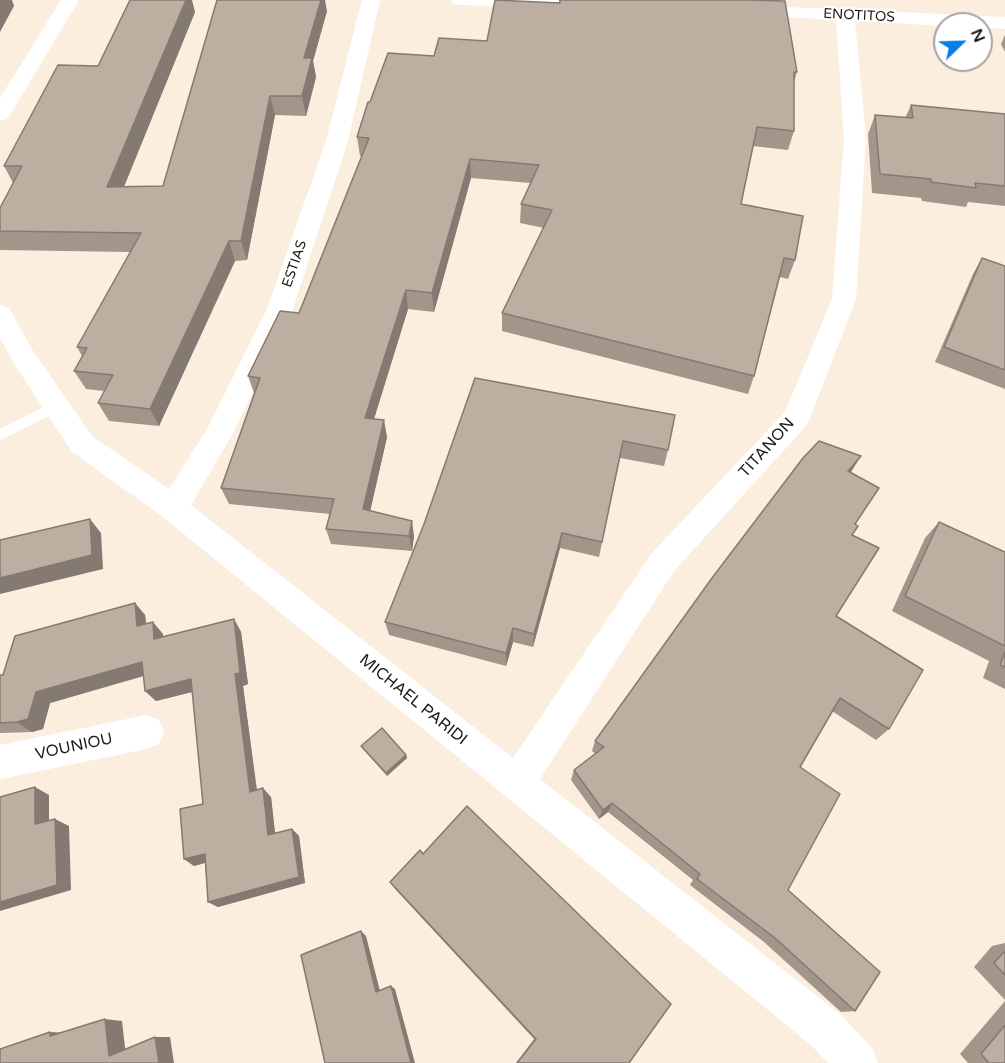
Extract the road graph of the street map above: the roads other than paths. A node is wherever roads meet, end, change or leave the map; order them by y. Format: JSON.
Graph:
{"nodes":[{"id":1,"x":69,"y":0,"type":"edge"},
{"id":2,"x":371,"y":0,"type":"edge"},
{"id":3,"x":460,"y":0,"type":"edge"},
{"id":4,"x":975,"y":0,"type":"edge"},
{"id":5,"x":622,"y":5,"type":"edge"},
{"id":6,"x":736,"y":6,"type":"edge"},
{"id":7,"x":845,"y":15,"type":"junction"},
{"id":8,"x":996,"y":23,"type":"edge"},
{"id":9,"x":0,"y":115,"type":"edge"},
{"id":10,"x":0,"y":314,"type":"edge"},
{"id":11,"x":56,"y":406,"type":"junction"},
{"id":12,"x":0,"y":435,"type":"edge"},
{"id":13,"x":173,"y":508,"type":"junction"},
{"id":14,"x":147,"y":732,"type":"dead end"},
{"id":15,"x":0,"y":762,"type":"edge"},
{"id":16,"x":517,"y":783,"type":"junction"},
{"id":17,"x":857,"y":1063,"type":"edge"}],
"edges":[{"from":1,"to":9,"type":"street"},
{"from":2,"to":13,"type":"street","name":"ESTIAS"},
{"from":3,"to":5,"type":"street"},
{"from":4,"to":8,"type":"street"},
{"from":6,"to":7,"type":"street","name":"ENOTITOS"},
{"from":7,"to":8,"type":"street","name":"ENOTITOS"},
{"from":7,"to":16,"type":"street","name":"TITANON"},
{"from":10,"to":11,"type":"street","name":"MICHAEL PARIDI"},
{"from":11,"to":12,"type":"lane"},
{"from":11,"to":13,"type":"street","name":"MICHAEL PARIDI"},
{"from":13,"to":16,"type":"street","name":"MICHAEL PARIDI"},
{"from":14,"to":15,"type":"street","name":"VOUNIOU"},
{"from":16,"to":17,"type":"street","name":"MICHAEL PARIDI"}]}
